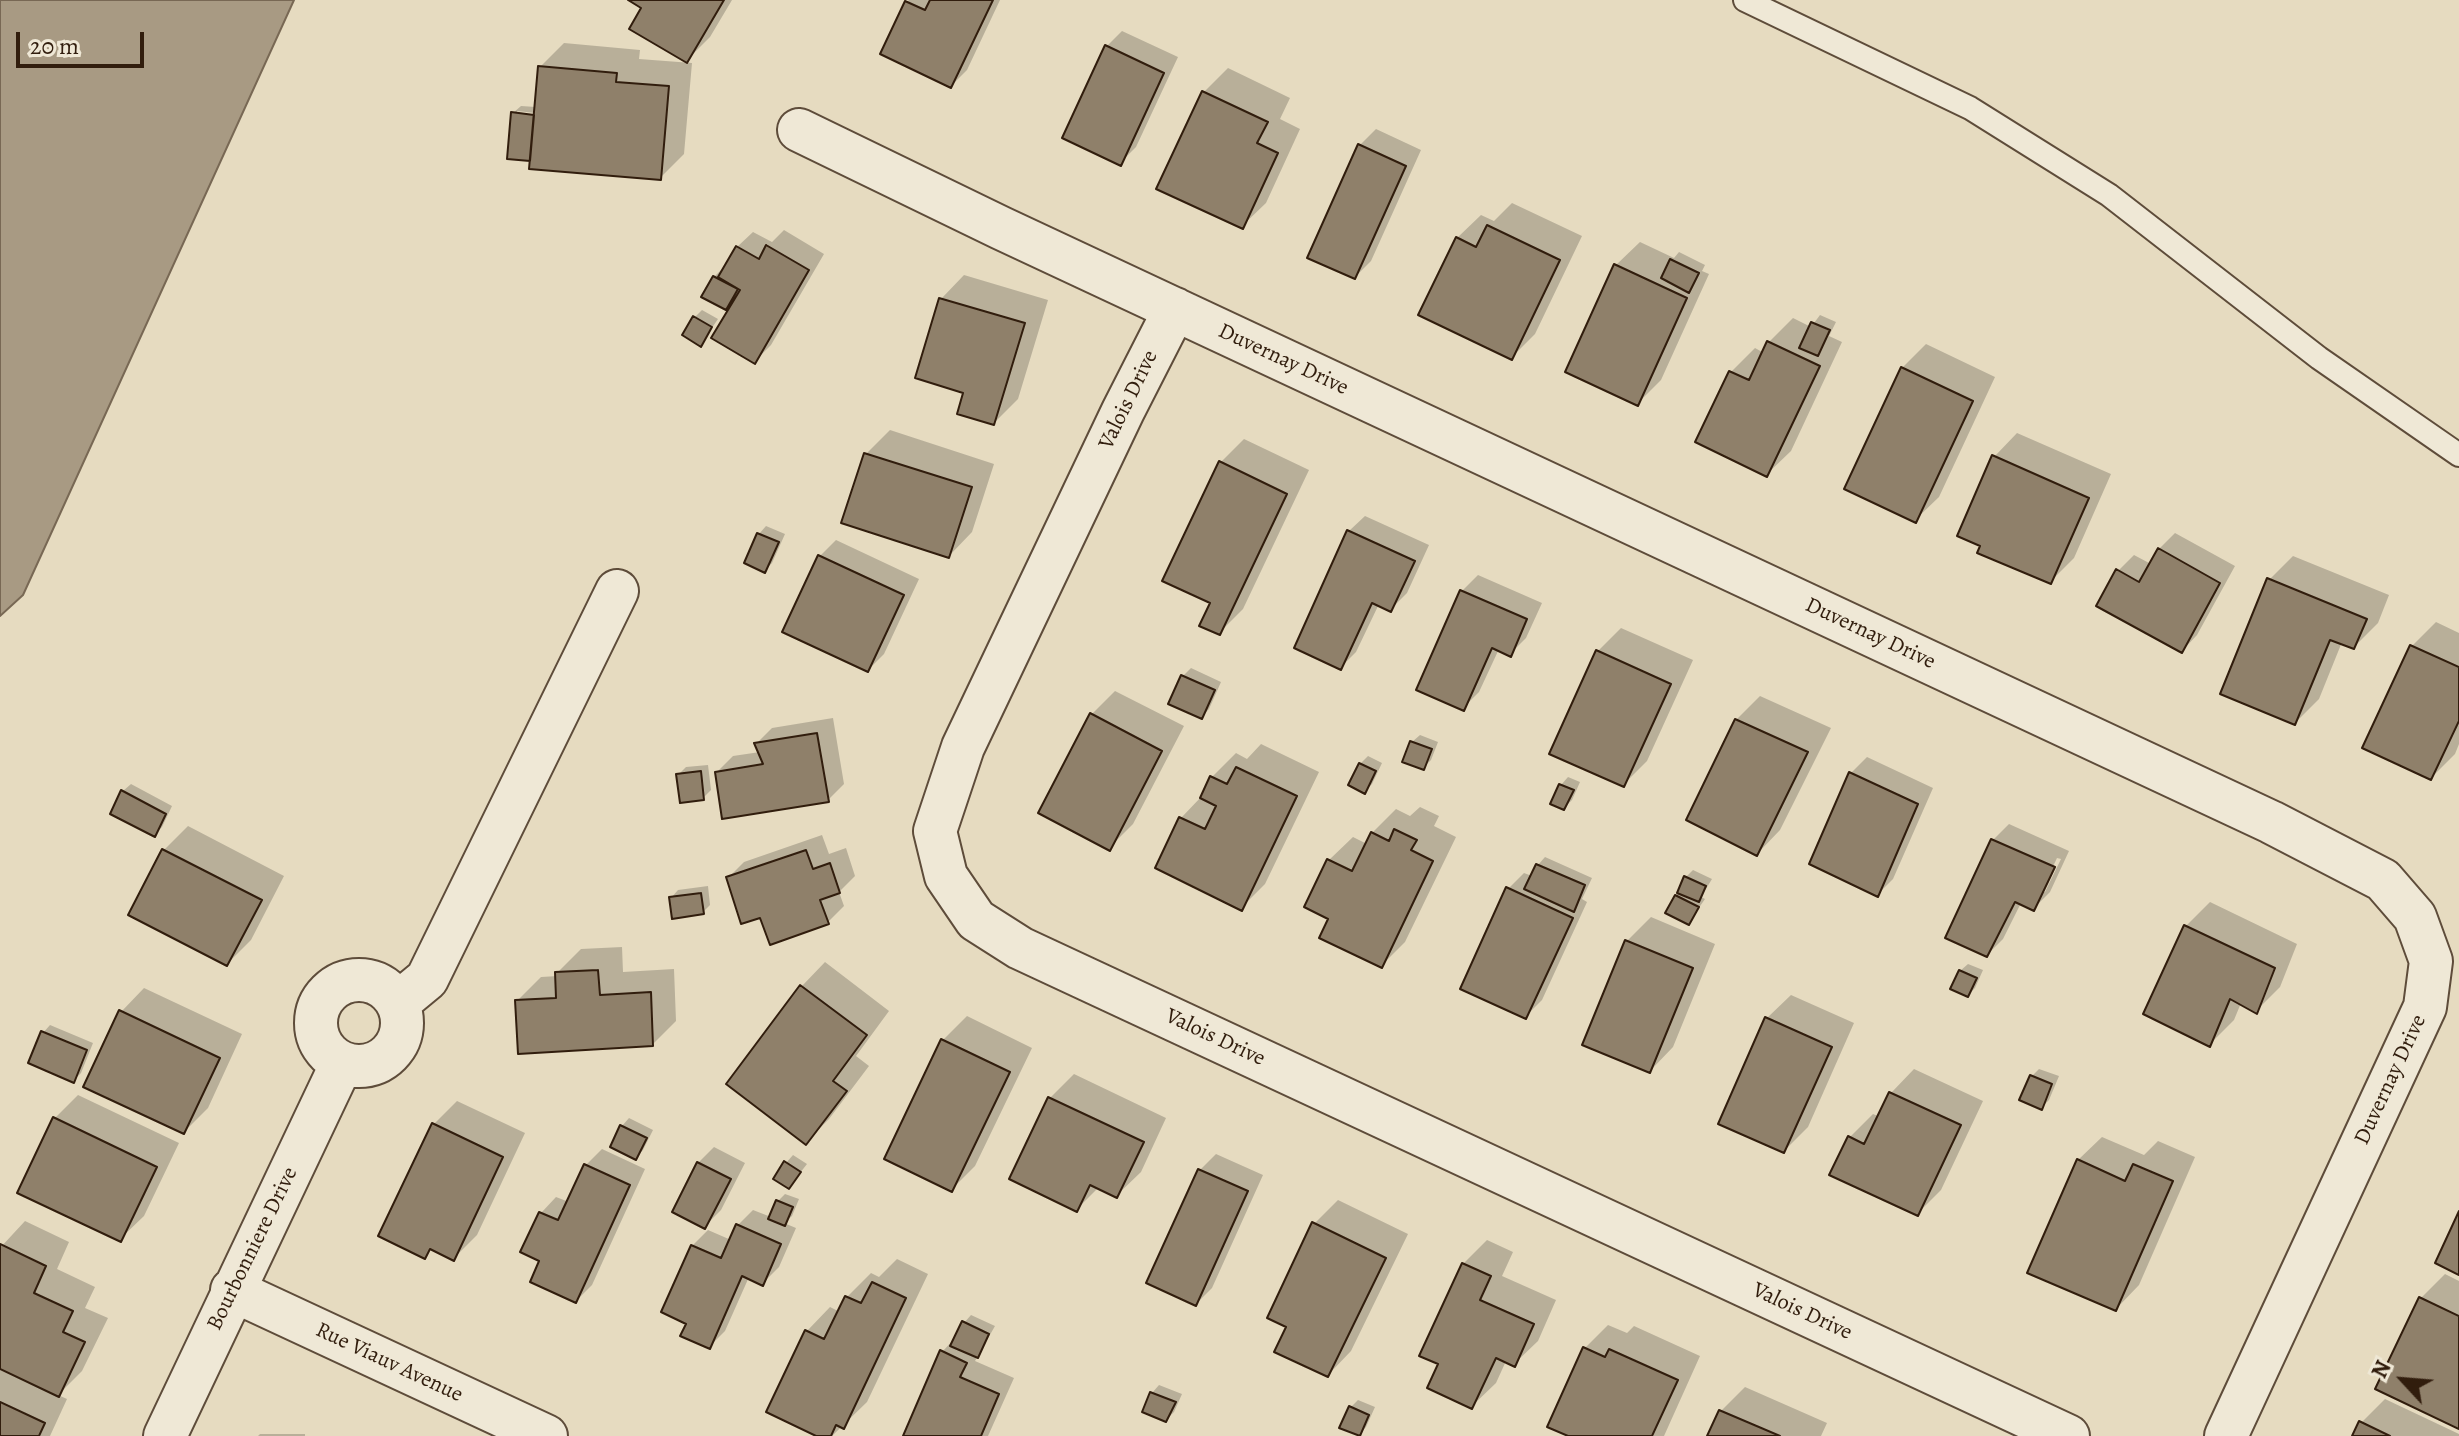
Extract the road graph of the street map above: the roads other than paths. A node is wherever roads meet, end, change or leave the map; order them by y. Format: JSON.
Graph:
{"nodes":[{"id":1,"x":1745,"y":0,"type":"edge"},
{"id":2,"x":799,"y":130,"type":"dead end"},
{"id":3,"x":1175,"y":309,"type":"junction"},
{"id":4,"x":2459,"y":455,"type":"edge"},
{"id":5,"x":617,"y":591,"type":"dead end"},
{"id":6,"x":398,"y":1003,"type":"junction"},
{"id":7,"x":342,"y":1063,"type":"junction"},
{"id":8,"x":232,"y":1290,"type":"junction"},
{"id":9,"x":165,"y":1436,"type":"edge"},
{"id":10,"x":546,"y":1436,"type":"edge"},
{"id":11,"x":2068,"y":1436,"type":"edge"},
{"id":12,"x":2226,"y":1436,"type":"edge"}],
"edges":[{"from":1,"to":4,"type":"lane"},
{"from":2,"to":3,"type":"street","name":"Duvernay Drive"},
{"from":3,"to":11,"type":"street","name":"Valois Drive"},
{"from":3,"to":12,"type":"street","name":"Duvernay Drive"},
{"from":5,"to":6,"type":"street"},
{"from":6,"to":7,"type":"street"},
{"from":6,"to":7,"type":"street"},
{"from":7,"to":8,"type":"street","name":"Bourbonniere Drive"},
{"from":8,"to":9,"type":"street","name":"Bourbonniere Drive"},
{"from":8,"to":10,"type":"street","name":"Rue Viauv Avenue"}]}
